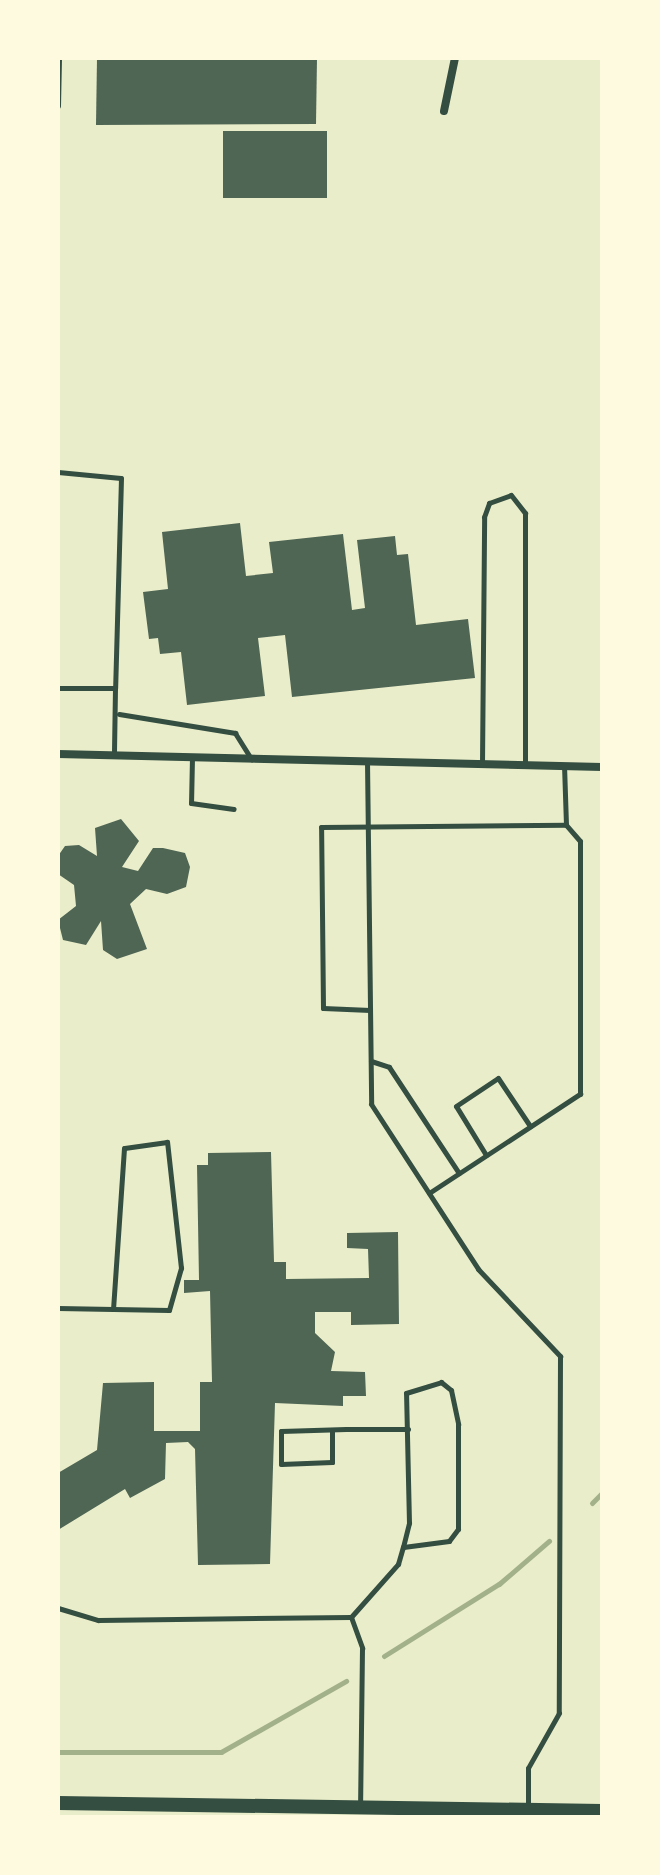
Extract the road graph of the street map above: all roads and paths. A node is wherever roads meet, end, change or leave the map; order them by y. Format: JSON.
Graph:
{"nodes":[{"id":1,"x":59,"y":58,"type":"edge"},
{"id":2,"x":455,"y":58,"type":"edge"},
{"id":3,"x":58,"y":106,"type":"edge"},
{"id":4,"x":444,"y":111,"type":"dead end"},
{"id":5,"x":58,"y":472,"type":"edge"},
{"id":6,"x":58,"y":688,"type":"edge"},
{"id":7,"x":115,"y":688,"type":"junction"},
{"id":8,"x":119,"y":714,"type":"junction"},
{"id":9,"x":58,"y":754,"type":"edge"},
{"id":10,"x":114,"y":755,"type":"junction"},
{"id":11,"x":192,"y":757,"type":"junction"},
{"id":12,"x":251,"y":759,"type":"junction"},
{"id":13,"x":367,"y":761,"type":"junction"},
{"id":14,"x":482,"y":764,"type":"junction"},
{"id":15,"x":525,"y":765,"type":"junction"},
{"id":16,"x":564,"y":766,"type":"junction"},
{"id":17,"x":602,"y":767,"type":"edge"},
{"id":18,"x":234,"y":809,"type":"dead end"},
{"id":19,"x":566,"y":825,"type":"junction"},
{"id":20,"x":368,"y":827,"type":"junction"},
{"id":21,"x":370,"y":1010,"type":"junction"},
{"id":22,"x":371,"y":1061,"type":"junction"},
{"id":23,"x":530,"y":1126,"type":"junction"},
{"id":24,"x":486,"y":1155,"type":"junction"},
{"id":25,"x":459,"y":1173,"type":"junction"},
{"id":26,"x":429,"y":1193,"type":"junction"},
{"id":27,"x":58,"y":1308,"type":"edge"},
{"id":28,"x":113,"y":1309,"type":"junction"},
{"id":29,"x":408,"y":1429,"type":"junction"},
{"id":30,"x":332,"y":1430,"type":"junction"},
{"id":31,"x":403,"y":1547,"type":"junction"},
{"id":32,"x":58,"y":1608,"type":"edge"},
{"id":33,"x":351,"y":1617,"type":"junction"},
{"id":34,"x":58,"y":1803,"type":"edge"},
{"id":35,"x":360,"y":1808,"type":"junction"},
{"id":36,"x":528,"y":1811,"type":"junction"},
{"id":37,"x":602,"y":1811,"type":"edge"},
{"id":38,"x":462,"y":1814,"type":"edge"}],
"edges":[{"from":1,"to":3,"type":"lane"},
{"from":2,"to":4,"type":"street"},
{"from":5,"to":7,"type":"lane"},
{"from":6,"to":7,"type":"lane"},
{"from":7,"to":8,"type":"lane"},
{"from":8,"to":10,"type":"lane"},
{"from":8,"to":12,"type":"lane"},
{"from":9,"to":10,"type":"street"},
{"from":10,"to":11,"type":"street"},
{"from":11,"to":12,"type":"street"},
{"from":11,"to":18,"type":"lane"},
{"from":12,"to":13,"type":"street"},
{"from":13,"to":14,"type":"street"},
{"from":13,"to":20,"type":"lane"},
{"from":14,"to":15,"type":"street"},
{"from":14,"to":15,"type":"lane"},
{"from":15,"to":16,"type":"street"},
{"from":16,"to":17,"type":"street"},
{"from":16,"to":19,"type":"lane"},
{"from":19,"to":20,"type":"lane"},
{"from":19,"to":23,"type":"lane"},
{"from":20,"to":21,"type":"lane"},
{"from":20,"to":21,"type":"lane"},
{"from":21,"to":22,"type":"lane"},
{"from":22,"to":25,"type":"lane"},
{"from":22,"to":26,"type":"lane"},
{"from":23,"to":24,"type":"lane"},
{"from":23,"to":24,"type":"lane"},
{"from":24,"to":25,"type":"lane"},
{"from":25,"to":26,"type":"lane"},
{"from":26,"to":36,"type":"lane"},
{"from":27,"to":28,"type":"lane"},
{"from":28,"to":28,"type":"lane"},
{"from":29,"to":30,"type":"lane"},
{"from":29,"to":31,"type":"lane"},
{"from":29,"to":31,"type":"lane"},
{"from":30,"to":30,"type":"lane"},
{"from":31,"to":33,"type":"lane"},
{"from":32,"to":33,"type":"lane"},
{"from":33,"to":35,"type":"lane"},
{"from":34,"to":35,"type":"main road"},
{"from":35,"to":38,"type":"main road"},
{"from":36,"to":37,"type":"main road"},
{"from":36,"to":38,"type":"main road"}]}
